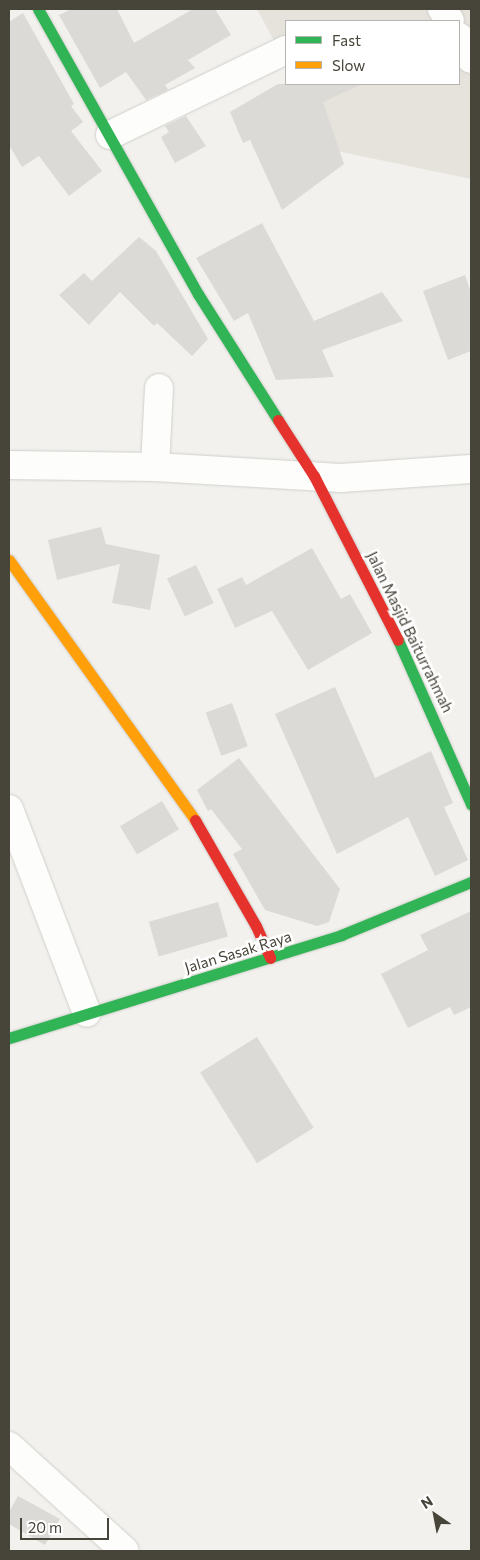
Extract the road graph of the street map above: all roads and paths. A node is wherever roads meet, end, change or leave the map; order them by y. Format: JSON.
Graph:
{"nodes":[{"id":1,"x":38,"y":9,"type":"edge"},
{"id":2,"x":442,"y":9,"type":"edge"},
{"id":3,"x":449,"y":20,"type":"edge"},
{"id":4,"x":460,"y":39,"type":"edge"},
{"id":5,"x":285,"y":50,"type":"edge"},
{"id":6,"x":471,"y":59,"type":"edge"},
{"id":7,"x":110,"y":135,"type":"junction"},
{"id":8,"x":159,"y":388,"type":"dead end"},
{"id":9,"x":9,"y":465,"type":"edge"},
{"id":10,"x":155,"y":467,"type":"junction"},
{"id":11,"x":471,"y":469,"type":"edge"},
{"id":12,"x":314,"y":476,"type":"junction"},
{"id":13,"x":9,"y":560,"type":"edge"},
{"id":14,"x":471,"y":804,"type":"edge"},
{"id":15,"x":9,"y":809,"type":"edge"},
{"id":16,"x":471,"y":882,"type":"edge"},
{"id":17,"x":270,"y":958,"type":"junction"},
{"id":18,"x":87,"y":1012,"type":"junction"},
{"id":19,"x":9,"y":1038,"type":"edge"},
{"id":20,"x":9,"y":1446,"type":"edge"},
{"id":21,"x":125,"y":1551,"type":"edge"}],
"edges":[{"from":1,"to":7,"type":"street","name":"Jalan Masjid Baiturrahmah"},
{"from":2,"to":3,"type":"street"},
{"from":4,"to":6,"type":"street"},
{"from":5,"to":7,"type":"street"},
{"from":7,"to":12,"type":"street","name":"Jalan Masjid Baiturrahmah"},
{"from":8,"to":10,"type":"street"},
{"from":9,"to":10,"type":"street"},
{"from":10,"to":12,"type":"street"},
{"from":11,"to":12,"type":"street"},
{"from":12,"to":14,"type":"street","name":"Jalan Masjid Baiturrahmah"},
{"from":13,"to":17,"type":"street"},
{"from":15,"to":18,"type":"street"},
{"from":16,"to":17,"type":"street","name":"Jalan Sasak Raya"},
{"from":17,"to":18,"type":"street","name":"Jalan Sasak Raya"},
{"from":18,"to":19,"type":"street","name":"Jalan Sasak Raya"},
{"from":20,"to":21,"type":"street"}]}
